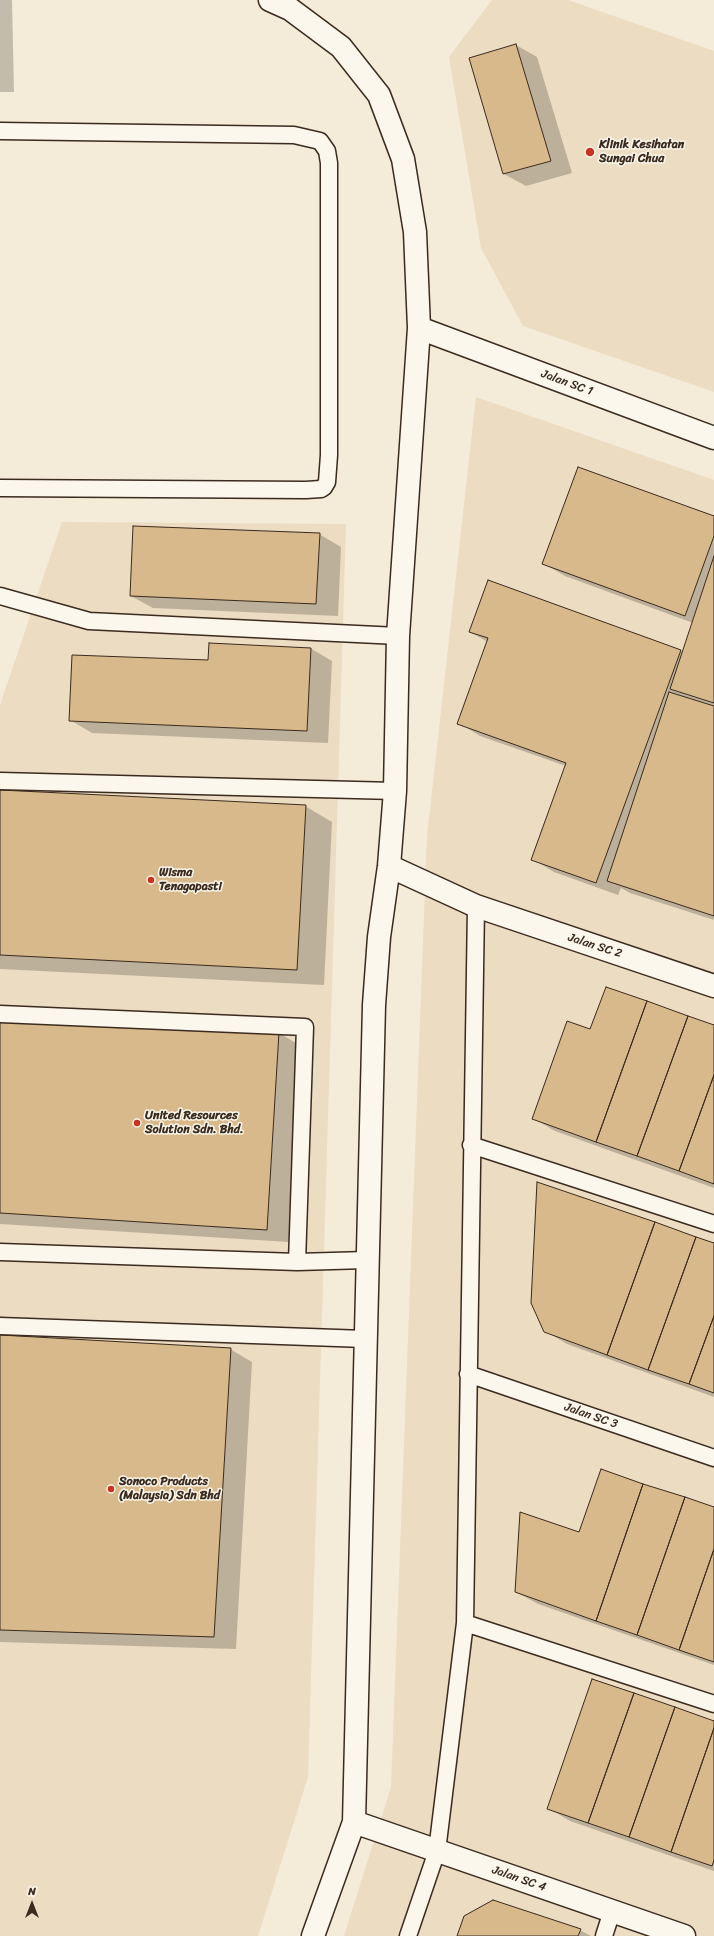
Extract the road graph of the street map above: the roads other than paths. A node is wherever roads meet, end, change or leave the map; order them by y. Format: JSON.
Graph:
{"nodes":[{"id":1,"x":270,"y":0,"type":"edge"},
{"id":2,"x":0,"y":131,"type":"edge"},
{"id":3,"x":419,"y":328,"type":"junction"},
{"id":4,"x":714,"y":438,"type":"edge"},
{"id":5,"x":0,"y":488,"type":"edge"},
{"id":6,"x":0,"y":596,"type":"edge"},
{"id":7,"x":398,"y":636,"type":"junction"},
{"id":8,"x":0,"y":781,"type":"edge"},
{"id":9,"x":395,"y":791,"type":"junction"},
{"id":10,"x":389,"y":866,"type":"junction"},
{"id":11,"x":476,"y":906,"type":"junction"},
{"id":12,"x":714,"y":986,"type":"edge"},
{"id":13,"x":0,"y":1014,"type":"edge"},
{"id":14,"x":471,"y":1145,"type":"junction"},
{"id":15,"x":714,"y":1224,"type":"edge"},
{"id":16,"x":0,"y":1252,"type":"edge"},
{"id":17,"x":367,"y":1260,"type":"junction"},
{"id":18,"x":297,"y":1262,"type":"junction"},
{"id":19,"x":0,"y":1326,"type":"edge"},
{"id":20,"x":365,"y":1339,"type":"junction"},
{"id":21,"x":468,"y":1374,"type":"junction"},
{"id":22,"x":714,"y":1458,"type":"edge"},
{"id":23,"x":465,"y":1623,"type":"junction"},
{"id":24,"x":714,"y":1704,"type":"edge"},
{"id":25,"x":354,"y":1822,"type":"junction"},
{"id":26,"x":437,"y":1851,"type":"junction"},
{"id":27,"x":612,"y":1911,"type":"junction"},
{"id":28,"x":313,"y":1936,"type":"edge"},
{"id":29,"x":408,"y":1936,"type":"edge"},
{"id":30,"x":604,"y":1936,"type":"edge"},
{"id":31,"x":684,"y":1936,"type":"edge"}],
"edges":[{"from":1,"to":3,"type":"street"},
{"from":2,"to":5,"type":"lane"},
{"from":3,"to":4,"type":"street","name":"Jalan SC 1"},
{"from":3,"to":7,"type":"street"},
{"from":6,"to":7,"type":"lane"},
{"from":7,"to":9,"type":"street"},
{"from":8,"to":9,"type":"lane"},
{"from":9,"to":10,"type":"street"},
{"from":10,"to":11,"type":"street","name":"Jalan SC 2"},
{"from":10,"to":17,"type":"street"},
{"from":11,"to":12,"type":"street","name":"Jalan SC 2"},
{"from":11,"to":14,"type":"lane"},
{"from":13,"to":18,"type":"lane"},
{"from":14,"to":15,"type":"lane"},
{"from":14,"to":21,"type":"lane"},
{"from":16,"to":18,"type":"lane"},
{"from":17,"to":18,"type":"lane"},
{"from":17,"to":20,"type":"street"},
{"from":19,"to":20,"type":"lane"},
{"from":20,"to":25,"type":"street"},
{"from":21,"to":22,"type":"lane","name":"Jalan SC 3"},
{"from":21,"to":23,"type":"lane"},
{"from":23,"to":24,"type":"lane"},
{"from":23,"to":26,"type":"lane"},
{"from":25,"to":26,"type":"street","name":"Jalan SC 4"},
{"from":25,"to":28,"type":"street"},
{"from":26,"to":27,"type":"street","name":"Jalan SC 4"},
{"from":26,"to":29,"type":"lane"},
{"from":27,"to":30,"type":"lane"},
{"from":27,"to":31,"type":"street","name":"Jalan SC 4"}]}
